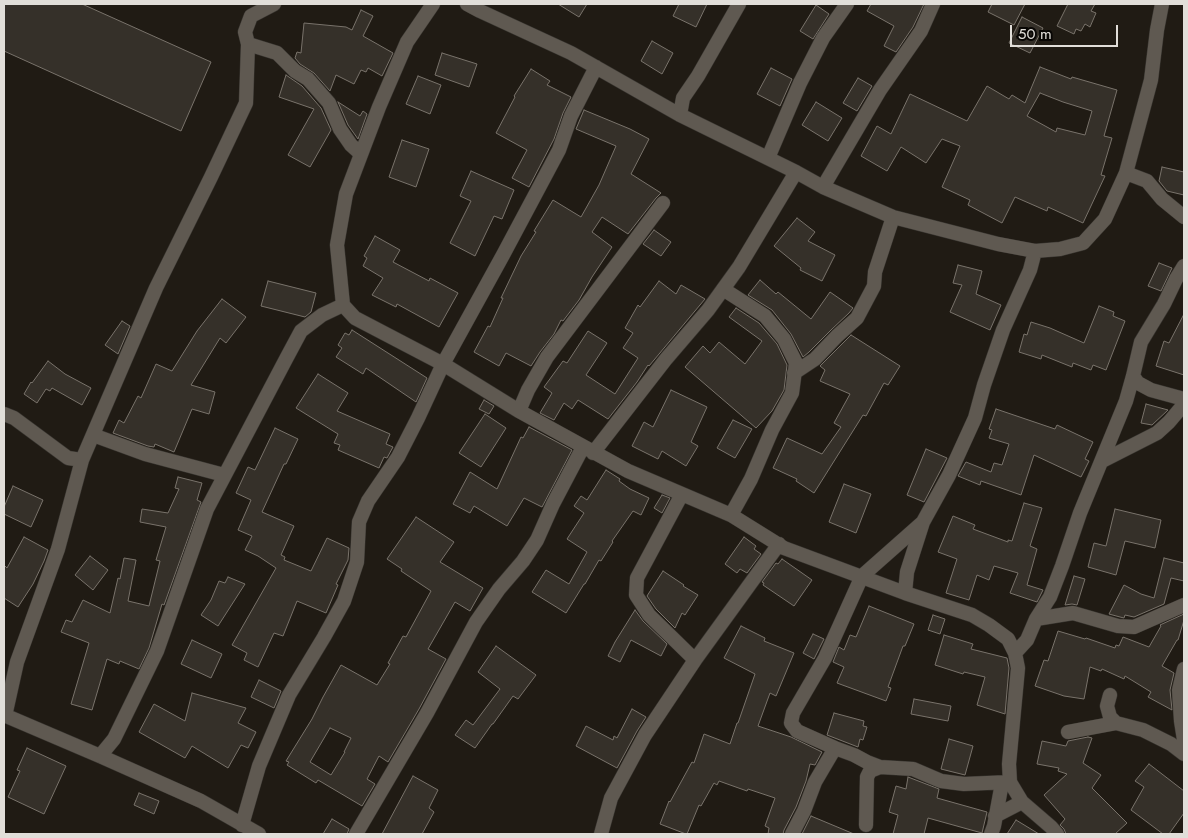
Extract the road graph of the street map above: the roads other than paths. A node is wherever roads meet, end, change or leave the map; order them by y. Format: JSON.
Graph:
{"nodes":[{"id":1,"x":274,"y":4,"type":"edge"},
{"id":2,"x":433,"y":4,"type":"edge"},
{"id":3,"x":467,"y":4,"type":"edge"},
{"id":4,"x":739,"y":4,"type":"edge"},
{"id":5,"x":847,"y":4,"type":"edge"},
{"id":6,"x":933,"y":4,"type":"edge"},
{"id":7,"x":1162,"y":4,"type":"edge"},
{"id":8,"x":248,"y":44,"type":"junction"},
{"id":9,"x":596,"y":67,"type":"junction"},
{"id":10,"x":680,"y":115,"type":"junction"},
{"id":11,"x":361,"y":154,"type":"junction"},
{"id":12,"x":768,"y":158,"type":"junction"},
{"id":13,"x":796,"y":172,"type":"junction"},
{"id":14,"x":1126,"y":174,"type":"junction"},
{"id":15,"x":823,"y":187,"type":"junction"},
{"id":16,"x":664,"y":203,"type":"dead end"},
{"id":17,"x":893,"y":217,"type":"junction"},
{"id":18,"x":1184,"y":217,"type":"edge"},
{"id":19,"x":1035,"y":251,"type":"junction"},
{"id":20,"x":1184,"y":266,"type":"edge"},
{"id":21,"x":723,"y":289,"type":"junction"},
{"id":22,"x":343,"y":304,"type":"junction"},
{"id":23,"x":443,"y":364,"type":"junction"},
{"id":24,"x":794,"y":373,"type":"junction"},
{"id":25,"x":1133,"y":376,"type":"junction"},
{"id":26,"x":1184,"y":399,"type":"edge"},
{"id":27,"x":1184,"y":408,"type":"edge"},
{"id":28,"x":519,"y":410,"type":"junction"},
{"id":29,"x":4,"y":414,"type":"edge"},
{"id":30,"x":93,"y":436,"type":"junction"},
{"id":31,"x":588,"y":450,"type":"junction"},
{"id":32,"x":82,"y":460,"type":"junction"},
{"id":33,"x":1102,"y":461,"type":"junction"},
{"id":34,"x":224,"y":475,"type":"junction"},
{"id":35,"x":682,"y":494,"type":"junction"},
{"id":36,"x":731,"y":515,"type":"junction"},
{"id":37,"x":923,"y":522,"type":"junction"},
{"id":38,"x":779,"y":544,"type":"junction"},
{"id":39,"x":862,"y":576,"type":"junction"},
{"id":40,"x":905,"y":593,"type":"junction"},
{"id":41,"x":1184,"y":605,"type":"edge"},
{"id":42,"x":1036,"y":619,"type":"junction"},
{"id":43,"x":1015,"y":653,"type":"junction"},
{"id":44,"x":695,"y":660,"type":"junction"},
{"id":45,"x":1184,"y":669,"type":"edge"},
{"id":46,"x":1110,"y":695,"type":"dead end"},
{"id":47,"x":4,"y":715,"type":"edge"},
{"id":48,"x":1116,"y":723,"type":"junction"},
{"id":49,"x":1068,"y":732,"type":"dead end"},
{"id":50,"x":1184,"y":740,"type":"edge"},
{"id":51,"x":835,"y":748,"type":"junction"},
{"id":52,"x":1184,"y":754,"type":"edge"},
{"id":53,"x":100,"y":756,"type":"junction"},
{"id":54,"x":880,"y":767,"type":"junction"},
{"id":55,"x":1006,"y":783,"type":"junction"},
{"id":56,"x":1022,"y":802,"type":"junction"},
{"id":57,"x":995,"y":816,"type":"junction"},
{"id":58,"x":242,"y":824,"type":"junction"},
{"id":59,"x":866,"y":825,"type":"dead end"},
{"id":60,"x":259,"y":834,"type":"edge"},
{"id":61,"x":356,"y":834,"type":"edge"},
{"id":62,"x":601,"y":834,"type":"edge"},
{"id":63,"x":792,"y":834,"type":"edge"},
{"id":64,"x":991,"y":834,"type":"edge"},
{"id":65,"x":1057,"y":834,"type":"edge"}],
"edges":[{"from":1,"to":8,"type":"street"},
{"from":2,"to":11,"type":"street"},
{"from":3,"to":9,"type":"street"},
{"from":4,"to":10,"type":"street"},
{"from":5,"to":12,"type":"street"},
{"from":6,"to":15,"type":"street"},
{"from":7,"to":14,"type":"street"},
{"from":8,"to":11,"type":"street"},
{"from":8,"to":30,"type":"street"},
{"from":9,"to":10,"type":"street"},
{"from":9,"to":23,"type":"street"},
{"from":10,"to":12,"type":"street"},
{"from":11,"to":22,"type":"street"},
{"from":12,"to":13,"type":"street"},
{"from":13,"to":15,"type":"street"},
{"from":13,"to":21,"type":"street"},
{"from":14,"to":18,"type":"street"},
{"from":14,"to":19,"type":"street"},
{"from":15,"to":17,"type":"street"},
{"from":16,"to":28,"type":"street"},
{"from":17,"to":19,"type":"street"},
{"from":17,"to":24,"type":"street"},
{"from":19,"to":37,"type":"street"},
{"from":20,"to":25,"type":"street"},
{"from":21,"to":24,"type":"street"},
{"from":21,"to":31,"type":"street"},
{"from":22,"to":23,"type":"street"},
{"from":22,"to":34,"type":"street"},
{"from":23,"to":28,"type":"street"},
{"from":23,"to":58,"type":"street"},
{"from":24,"to":36,"type":"street"},
{"from":25,"to":26,"type":"street"},
{"from":25,"to":33,"type":"street"},
{"from":27,"to":33,"type":"street"},
{"from":28,"to":31,"type":"street"},
{"from":29,"to":32,"type":"street"},
{"from":30,"to":32,"type":"street"},
{"from":30,"to":34,"type":"street"},
{"from":31,"to":35,"type":"street"},
{"from":31,"to":61,"type":"street"},
{"from":32,"to":47,"type":"street"},
{"from":33,"to":42,"type":"street"},
{"from":34,"to":53,"type":"street"},
{"from":35,"to":36,"type":"street"},
{"from":35,"to":44,"type":"street"},
{"from":36,"to":38,"type":"street"},
{"from":37,"to":39,"type":"street"},
{"from":37,"to":40,"type":"street"},
{"from":38,"to":39,"type":"street"},
{"from":38,"to":44,"type":"street"},
{"from":39,"to":40,"type":"street"},
{"from":39,"to":51,"type":"street"},
{"from":40,"to":43,"type":"street"},
{"from":41,"to":42,"type":"street"},
{"from":42,"to":43,"type":"street"},
{"from":43,"to":55,"type":"street"},
{"from":44,"to":62,"type":"street"},
{"from":45,"to":50,"type":"street"},
{"from":46,"to":48,"type":"street"},
{"from":47,"to":53,"type":"street"},
{"from":48,"to":49,"type":"street"},
{"from":48,"to":52,"type":"street"},
{"from":51,"to":54,"type":"street"},
{"from":51,"to":63,"type":"street"},
{"from":53,"to":58,"type":"street"},
{"from":54,"to":55,"type":"street"},
{"from":54,"to":59,"type":"street"},
{"from":55,"to":56,"type":"street"},
{"from":55,"to":57,"type":"street"},
{"from":56,"to":57,"type":"street"},
{"from":56,"to":65,"type":"street"},
{"from":57,"to":64,"type":"street"},
{"from":58,"to":60,"type":"street"}]}
